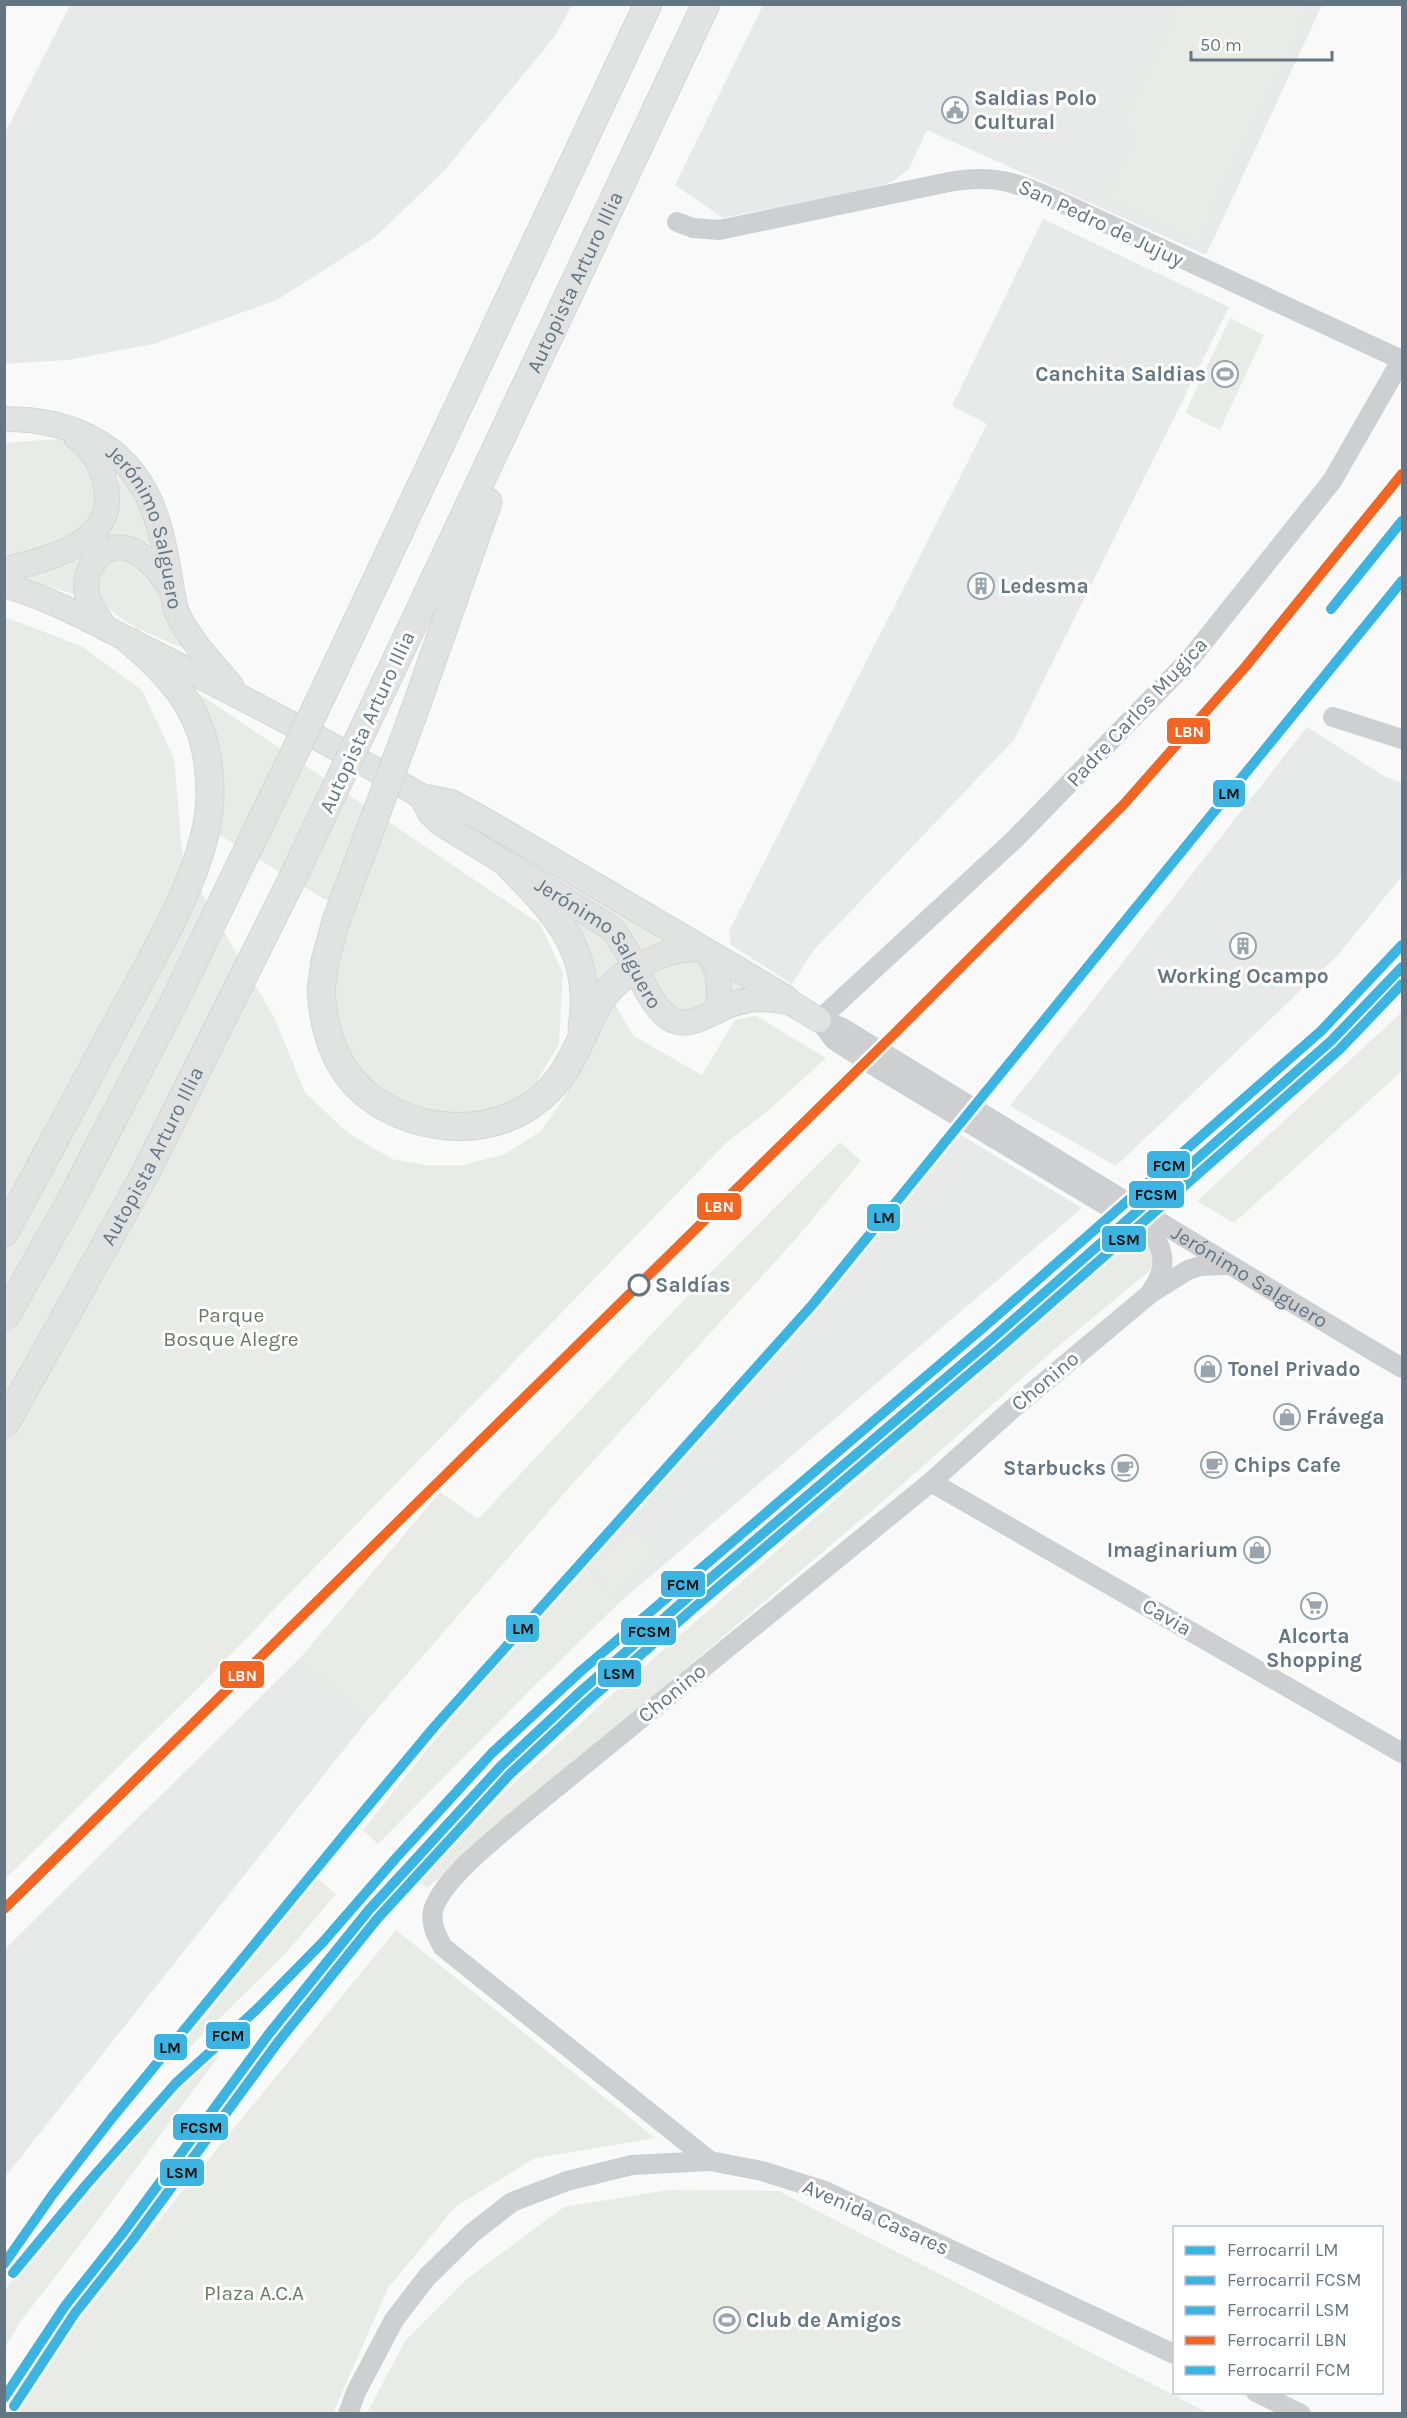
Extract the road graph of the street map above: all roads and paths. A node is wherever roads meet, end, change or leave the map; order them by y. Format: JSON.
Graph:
{"nodes":[{"id":1,"x":648,"y":4,"type":"edge"},
{"id":2,"x":706,"y":4,"type":"edge"},
{"id":3,"x":677,"y":222,"type":"dead end"},
{"id":4,"x":540,"y":357,"type":"junction"},
{"id":5,"x":1402,"y":360,"type":"edge"},
{"id":6,"x":4,"y":419,"type":"edge"},
{"id":7,"x":51,"y":424,"type":"junction"},
{"id":8,"x":4,"y":570,"type":"edge"},
{"id":9,"x":4,"y":585,"type":"edge"},
{"id":10,"x":172,"y":592,"type":"junction"},
{"id":11,"x":104,"y":626,"type":"junction"},
{"id":12,"x":131,"y":642,"type":"junction"},
{"id":13,"x":242,"y":697,"type":"junction"},
{"id":14,"x":1333,"y":717,"type":"dead end"},
{"id":15,"x":1402,"y":739,"type":"edge"},
{"id":16,"x":421,"y":796,"type":"junction"},
{"id":17,"x":510,"y":867,"type":"junction"},
{"id":18,"x":706,"y":951,"type":"junction"},
{"id":19,"x":637,"y":967,"type":"junction"},
{"id":20,"x":793,"y":1004,"type":"junction"},
{"id":21,"x":717,"y":1011,"type":"junction"},
{"id":22,"x":819,"y":1020,"type":"junction"},
{"id":23,"x":578,"y":1042,"type":"junction"},
{"id":24,"x":4,"y":1233,"type":"edge"},
{"id":25,"x":1227,"y":1265,"type":"junction"},
{"id":26,"x":1150,"y":1293,"type":"junction"},
{"id":27,"x":4,"y":1319,"type":"edge"},
{"id":28,"x":1402,"y":1368,"type":"edge"},
{"id":29,"x":4,"y":1426,"type":"edge"},
{"id":30,"x":931,"y":1482,"type":"junction"},
{"id":31,"x":1402,"y":1753,"type":"edge"},
{"id":32,"x":710,"y":2161,"type":"junction"},
{"id":33,"x":1173,"y":2354,"type":"edge"},
{"id":34,"x":1260,"y":2394,"type":"edge"},
{"id":35,"x":348,"y":2414,"type":"edge"},
{"id":36,"x":1301,"y":2414,"type":"edge"}],
"edges":[{"from":1,"to":27,"type":"highway","bridge":true},
{"from":2,"to":4,"type":"highway","name":"Autopista Arturo Illia"},
{"from":3,"to":5,"type":"street","name":"San Pedro de Jujuy"},
{"from":4,"to":23,"type":"highway","bridge":true},
{"from":4,"to":29,"type":"highway","name":"Autopista Arturo Illia","bridge":true},
{"from":5,"to":22,"type":"street","name":"Padre Carlos Mugica"},
{"from":6,"to":7,"type":"main road","name":"Jerónimo Salguero"},
{"from":7,"to":8,"type":"main road"},
{"from":7,"to":10,"type":"main road","name":"Jerónimo Salguero"},
{"from":9,"to":11,"type":"main road","name":"Jerónimo Salguero"},
{"from":10,"to":11,"type":"main road"},
{"from":10,"to":13,"type":"main road","name":"Jerónimo Salguero"},
{"from":11,"to":12,"type":"main road","name":"Jerónimo Salguero"},
{"from":12,"to":13,"type":"main road","name":"Jerónimo Salguero"},
{"from":12,"to":24,"type":"highway"},
{"from":13,"to":16,"type":"main road","name":"Jerónimo Salguero"},
{"from":14,"to":15,"type":"street"},
{"from":16,"to":17,"type":"main road","name":"Jerónimo Salguero"},
{"from":16,"to":18,"type":"main road","name":"Jerónimo Salguero"},
{"from":17,"to":19,"type":"main road","name":"Jerónimo Salguero"},
{"from":17,"to":23,"type":"highway"},
{"from":18,"to":19,"type":"main road"},
{"from":18,"to":20,"type":"main road","name":"Jerónimo Salguero"},
{"from":18,"to":21,"type":"main road"},
{"from":19,"to":21,"type":"main road","name":"Jerónimo Salguero"},
{"from":19,"to":23,"type":"highway"},
{"from":20,"to":21,"type":"main road","name":"Jerónimo Salguero"},
{"from":20,"to":22,"type":"main road","name":"Jerónimo Salguero"},
{"from":22,"to":25,"type":"street","name":"Jerónimo Salguero"},
{"from":22,"to":26,"type":"street","name":"Jerónimo Salguero"},
{"from":25,"to":26,"type":"street","name":"Chonino"},
{"from":25,"to":28,"type":"street","name":"Jerónimo Salguero"},
{"from":26,"to":30,"type":"street","name":"Chonino"},
{"from":30,"to":31,"type":"street","name":"Cavia"},
{"from":30,"to":32,"type":"street","name":"Chonino"},
{"from":32,"to":33,"type":"street","name":"Avenida Casares"},
{"from":32,"to":35,"type":"street","name":"Avenida Casares"},
{"from":34,"to":36,"type":"street"}]}
